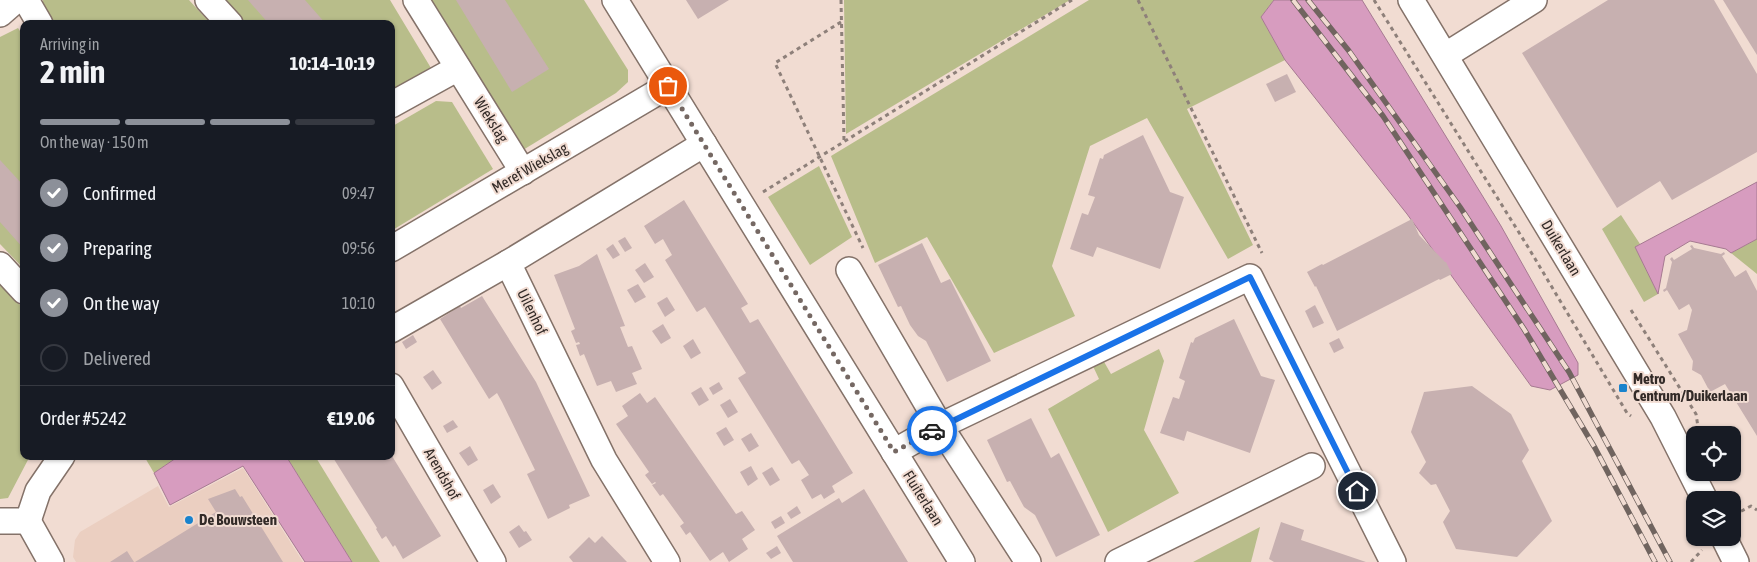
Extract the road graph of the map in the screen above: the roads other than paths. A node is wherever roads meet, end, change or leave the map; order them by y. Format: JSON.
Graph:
{"nodes":[{"id":1,"x":16,"y":0,"type":"edge"},
{"id":2,"x":26,"y":0,"type":"edge"},
{"id":3,"x":208,"y":0,"type":"edge"},
{"id":4,"x":416,"y":0,"type":"edge"},
{"id":5,"x":615,"y":0,"type":"edge"},
{"id":6,"x":1411,"y":0,"type":"edge"},
{"id":7,"x":1534,"y":0,"type":"edge"},
{"id":8,"x":0,"y":14,"type":"edge"},
{"id":9,"x":38,"y":20,"type":"edge"},
{"id":10,"x":226,"y":20,"type":"edge"},
{"id":11,"x":1446,"y":55,"type":"junction"},
{"id":12,"x":458,"y":68,"type":"junction"},
{"id":13,"x":668,"y":86,"type":"junction"},
{"id":14,"x":395,"y":103,"type":"edge"},
{"id":15,"x":704,"y":144,"type":"junction"},
{"id":16,"x":523,"y":172,"type":"junction"},
{"id":17,"x":395,"y":247,"type":"edge"},
{"id":18,"x":508,"y":263,"type":"junction"},
{"id":19,"x":0,"y":265,"type":"edge"},
{"id":20,"x":849,"y":270,"type":"road end"},
{"id":21,"x":20,"y":287,"type":"edge"},
{"id":22,"x":395,"y":328,"type":"edge"},
{"id":23,"x":395,"y":393,"type":"edge"},
{"id":24,"x":940,"y":426,"type":"junction"},
{"id":25,"x":894,"y":452,"type":"junction"},
{"id":26,"x":59,"y":460,"type":"edge"},
{"id":27,"x":1312,"y":466,"type":"dead end"},
{"id":28,"x":1700,"y":491,"type":"edge"},
{"id":29,"x":0,"y":521,"type":"edge"},
{"id":30,"x":28,"y":521,"type":"junction"},
{"id":31,"x":1718,"y":546,"type":"edge"},
{"id":32,"x":52,"y":562,"type":"edge"},
{"id":33,"x":493,"y":562,"type":"edge"},
{"id":34,"x":667,"y":562,"type":"edge"},
{"id":35,"x":962,"y":562,"type":"edge"},
{"id":36,"x":1028,"y":562,"type":"edge"},
{"id":37,"x":1118,"y":562,"type":"edge"},
{"id":38,"x":1393,"y":562,"type":"edge"},
{"id":39,"x":1736,"y":562,"type":"edge"}],
"edges":[{"from":1,"to":8,"type":"street"},
{"from":2,"to":9,"type":"street"},
{"from":3,"to":10,"type":"street"},
{"from":4,"to":12,"type":"street","name":"Wiekslag"},
{"from":5,"to":13,"type":"street","name":"Fluiterlaan"},
{"from":6,"to":11,"type":"street","name":"Duikerlaan"},
{"from":7,"to":11,"type":"street"},
{"from":11,"to":28,"type":"street","name":"Duikerlaan"},
{"from":12,"to":14,"type":"street"},
{"from":12,"to":16,"type":"street","name":"Wiekslag"},
{"from":13,"to":15,"type":"street","name":"Fluiterlaan"},
{"from":13,"to":16,"type":"street","name":"Meref Wiekslag"},
{"from":15,"to":18,"type":"street"},
{"from":15,"to":25,"type":"street","name":"Fluiterlaan"},
{"from":16,"to":17,"type":"street","name":"Meref Wiekslag"},
{"from":18,"to":22,"type":"street"},
{"from":18,"to":34,"type":"street","name":"Uilenhof"},
{"from":19,"to":21,"type":"street"},
{"from":20,"to":24,"type":"street"},
{"from":23,"to":33,"type":"street","name":"Arendshof"},
{"from":24,"to":25,"type":"street"},
{"from":24,"to":36,"type":"street"},
{"from":24,"to":38,"type":"street"},
{"from":25,"to":35,"type":"street","name":"Fluiterlaan"},
{"from":26,"to":30,"type":"street"},
{"from":27,"to":37,"type":"street"},
{"from":29,"to":30,"type":"street"},
{"from":30,"to":32,"type":"street"},
{"from":31,"to":39,"type":"street"}]}
